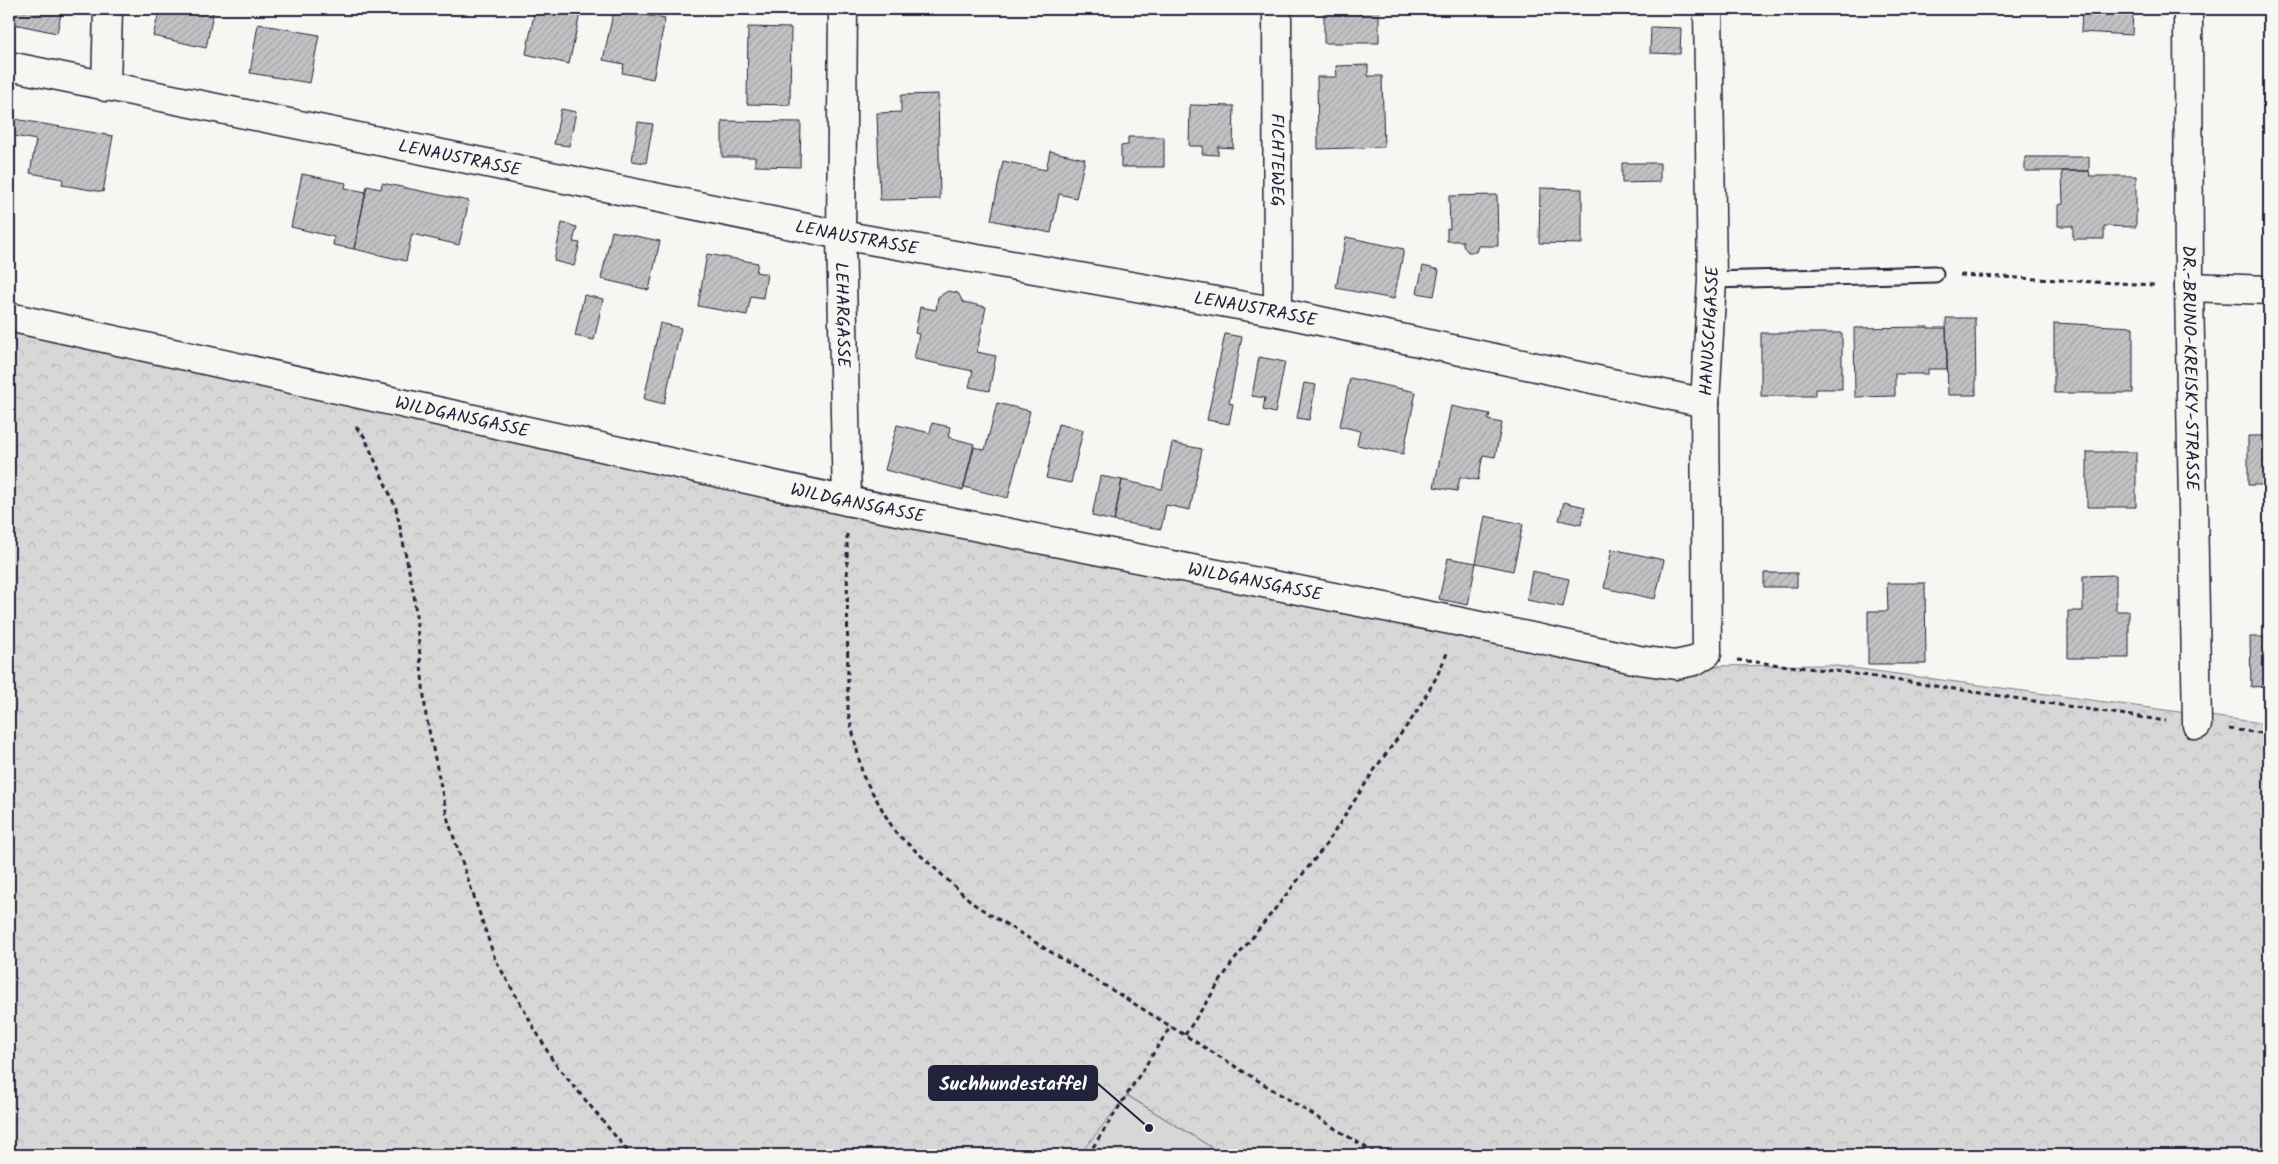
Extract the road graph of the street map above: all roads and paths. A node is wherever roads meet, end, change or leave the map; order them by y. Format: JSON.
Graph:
{"nodes":[{"id":1,"x":108,"y":9,"type":"edge"},
{"id":2,"x":843,"y":9,"type":"edge"},
{"id":3,"x":1277,"y":9,"type":"edge"},
{"id":4,"x":1708,"y":9,"type":"edge"},
{"id":5,"x":2188,"y":9,"type":"edge"},
{"id":6,"x":9,"y":66,"type":"edge"},
{"id":7,"x":106,"y":87,"type":"junction"},
{"id":8,"x":841,"y":235,"type":"junction"},
{"id":9,"x":1935,"y":274,"type":"joint"},
{"id":10,"x":1712,"y":280,"type":"junction"},
{"id":11,"x":2189,"y":287,"type":"junction"},
{"id":12,"x":2269,"y":290,"type":"edge"},
{"id":13,"x":1278,"y":312,"type":"junction"},
{"id":14,"x":9,"y":317,"type":"edge"},
{"id":15,"x":323,"y":386,"type":"junction"},
{"id":16,"x":1706,"y":403,"type":"junction"},
{"id":17,"x":847,"y":501,"type":"junction"},
{"id":18,"x":1461,"y":622,"type":"junction"},
{"id":19,"x":1707,"y":653,"type":"junction"},
{"id":20,"x":2197,"y":725,"type":"junction"},
{"id":21,"x":2269,"y":734,"type":"edge"},
{"id":22,"x":1172,"y":1026,"type":"junction"},
{"id":23,"x":1185,"y":1035,"type":"junction"},
{"id":24,"x":631,"y":1155,"type":"edge"},
{"id":25,"x":1088,"y":1155,"type":"edge"},
{"id":26,"x":1378,"y":1155,"type":"edge"}],
"edges":[{"from":1,"to":7,"type":"street"},
{"from":2,"to":8,"type":"street","name":"LEHARGASSE"},
{"from":3,"to":13,"type":"street","name":"FICHTEWEG"},
{"from":4,"to":10,"type":"street","name":"HANUSCHGASSE"},
{"from":5,"to":11,"type":"street","name":"DR.-BRUNO-KREISKY-STRASSE"},
{"from":6,"to":7,"type":"street","name":"LENAUSTRASSE"},
{"from":7,"to":8,"type":"street","name":"LENAUSTRASSE"},
{"from":8,"to":13,"type":"street","name":"LENAUSTRASSE"},
{"from":8,"to":17,"type":"street","name":"LEHARGASSE"},
{"from":9,"to":10,"type":"lane"},
{"from":9,"to":11,"type":"path"},
{"from":10,"to":16,"type":"street","name":"HANUSCHGASSE"},
{"from":11,"to":12,"type":"street"},
{"from":11,"to":20,"type":"street","name":"DR.-BRUNO-KREISKY-STRASSE"},
{"from":13,"to":16,"type":"street","name":"LENAUSTRASSE"},
{"from":14,"to":15,"type":"street","name":"WILDGANSGASSE"},
{"from":15,"to":17,"type":"street","name":"WILDGANSGASSE"},
{"from":15,"to":24,"type":"path"},
{"from":16,"to":19,"type":"street","name":"HANUSCHGASSE"},
{"from":17,"to":18,"type":"street","name":"WILDGANSGASSE"},
{"from":17,"to":22,"type":"path"},
{"from":18,"to":19,"type":"street","name":"WILDGANSGASSE"},
{"from":18,"to":23,"type":"path"},
{"from":19,"to":20,"type":"path"},
{"from":20,"to":21,"type":"path"},
{"from":22,"to":23,"type":"path"},
{"from":22,"to":25,"type":"path"},
{"from":23,"to":26,"type":"path"}]}
